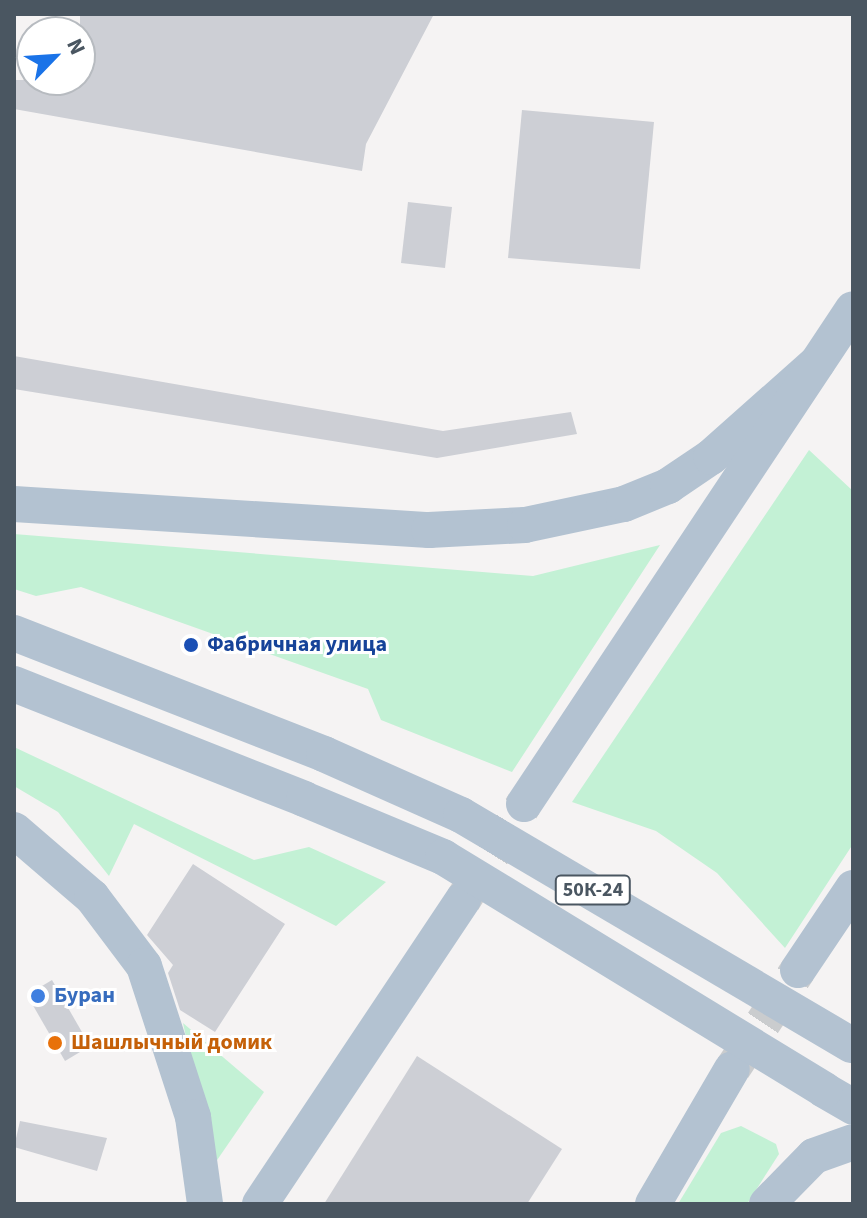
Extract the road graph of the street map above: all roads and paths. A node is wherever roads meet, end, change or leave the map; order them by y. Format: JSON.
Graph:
{"nodes":[{"id":1,"x":853,"y":309,"type":"edge"},
{"id":2,"x":817,"y":363,"type":"junction"},
{"id":3,"x":14,"y":504,"type":"edge"},
{"id":4,"x":14,"y":633,"type":"edge"},
{"id":5,"x":14,"y":684,"type":"edge"},
{"id":6,"x":524,"y":804,"type":"tunnel mouth"},
{"id":7,"x":14,"y":830,"type":"edge"},
{"id":8,"x":853,"y":888,"type":"edge"},
{"id":9,"x":463,"y":900,"type":"tunnel mouth"},
{"id":10,"x":798,"y":970,"type":"tunnel mouth"},
{"id":11,"x":852,"y":1045,"type":"edge"},
{"id":12,"x":732,"y":1069,"type":"tunnel mouth"},
{"id":13,"x":838,"y":1099,"type":"edge"},
{"id":14,"x":853,"y":1142,"type":"edge"},
{"id":15,"x":205,"y":1204,"type":"edge"},
{"id":16,"x":260,"y":1204,"type":"edge"},
{"id":17,"x":653,"y":1204,"type":"edge"},
{"id":18,"x":767,"y":1204,"type":"edge"}],
"edges":[{"from":1,"to":2,"type":"main road"},
{"from":2,"to":3,"type":"main road"},
{"from":2,"to":6,"type":"main road"},
{"from":4,"to":11,"type":"main road","number":"50К-24","bridge":true},
{"from":5,"to":13,"type":"main road","number":"50К-24","bridge":true},
{"from":7,"to":15,"type":"main road"},
{"from":8,"to":10,"type":"main road"},
{"from":9,"to":16,"type":"main road"},
{"from":12,"to":17,"type":"main road"},
{"from":14,"to":18,"type":"main road"}]}
